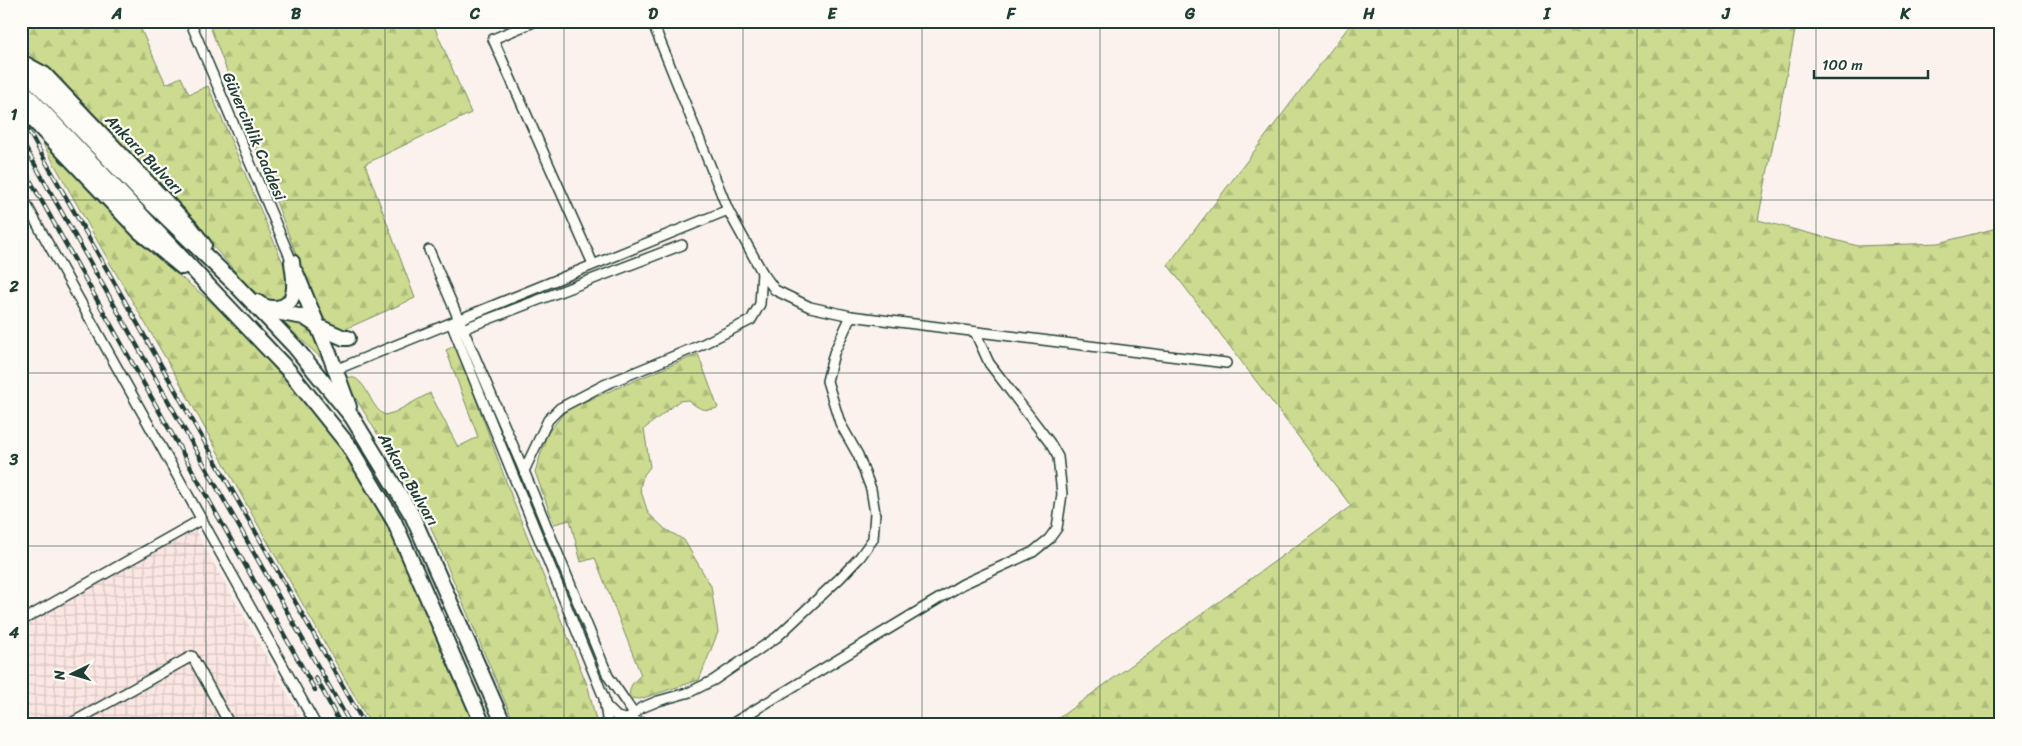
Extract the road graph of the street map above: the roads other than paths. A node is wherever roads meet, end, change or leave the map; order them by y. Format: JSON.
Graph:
{"nodes":[{"id":1,"x":190,"y":21,"type":"edge"},
{"id":2,"x":536,"y":21,"type":"edge"},
{"id":3,"x":652,"y":21,"type":"edge"},
{"id":4,"x":21,"y":66,"type":"edge"},
{"id":5,"x":21,"y":88,"type":"edge"},
{"id":6,"x":21,"y":104,"type":"edge"},
{"id":7,"x":21,"y":195,"type":"edge"},
{"id":8,"x":139,"y":200,"type":"junction"},
{"id":9,"x":728,"y":210,"type":"junction"},
{"id":10,"x":682,"y":245,"type":"dead end"},
{"id":11,"x":429,"y":250,"type":"dead end"},
{"id":12,"x":292,"y":262,"type":"junction"},
{"id":13,"x":592,"y":264,"type":"junction"},
{"id":14,"x":762,"y":272,"type":"junction"},
{"id":15,"x":233,"y":282,"type":"junction"},
{"id":16,"x":229,"y":306,"type":"junction"},
{"id":17,"x":262,"y":306,"type":"junction"},
{"id":18,"x":851,"y":316,"type":"junction"},
{"id":19,"x":457,"y":326,"type":"junction"},
{"id":20,"x":319,"y":327,"type":"junction"},
{"id":21,"x":975,"y":332,"type":"junction"},
{"id":22,"x":348,"y":338,"type":"dead end"},
{"id":23,"x":1226,"y":363,"type":"dead end"},
{"id":24,"x":335,"y":370,"type":"junction"},
{"id":25,"x":352,"y":417,"type":"junction"},
{"id":26,"x":524,"y":471,"type":"junction"},
{"id":27,"x":202,"y":519,"type":"junction"},
{"id":28,"x":21,"y":621,"type":"edge"},
{"id":29,"x":606,"y":706,"type":"junction"},
{"id":30,"x":631,"y":717,"type":"junction"},
{"id":31,"x":68,"y":725,"type":"edge"},
{"id":32,"x":230,"y":725,"type":"edge"},
{"id":33,"x":316,"y":725,"type":"edge"},
{"id":34,"x":483,"y":725,"type":"edge"},
{"id":35,"x":504,"y":725,"type":"edge"},
{"id":36,"x":608,"y":725,"type":"edge"},
{"id":37,"x":652,"y":725,"type":"edge"},
{"id":38,"x":730,"y":725,"type":"edge"}],
"edges":[{"from":1,"to":12,"type":"street","name":"Güvercinlik Caddesi"},
{"from":2,"to":13,"type":"street"},
{"from":3,"to":9,"type":"street"},
{"from":4,"to":8,"type":"main road","name":"Ankara Bulvarı"},
{"from":4,"to":15,"type":"main road","name":"Ankara Bulvarı"},
{"from":5,"to":8,"type":"main road","name":"Ankara Bulvarı"},
{"from":6,"to":16,"type":"main road","name":"Ankara Bulvarı"},
{"from":7,"to":27,"type":"street"},
{"from":8,"to":15,"type":"main road","name":"Ankara Bulvarı"},
{"from":8,"to":16,"type":"main road","name":"Ankara Bulvarı"},
{"from":9,"to":13,"type":"street"},
{"from":9,"to":14,"type":"street"},
{"from":10,"to":19,"type":"street"},
{"from":11,"to":19,"type":"street"},
{"from":12,"to":17,"type":"main road"},
{"from":12,"to":20,"type":"main road"},
{"from":13,"to":19,"type":"street"},
{"from":14,"to":18,"type":"street"},
{"from":14,"to":26,"type":"street"},
{"from":15,"to":17,"type":"main road"},
{"from":15,"to":25,"type":"main road","name":"Ankara Bulvarı"},
{"from":16,"to":34,"type":"main road","name":"Ankara Bulvarı"},
{"from":17,"to":20,"type":"main road"},
{"from":18,"to":21,"type":"street"},
{"from":18,"to":30,"type":"street"},
{"from":19,"to":24,"type":"street"},
{"from":19,"to":26,"type":"street"},
{"from":19,"to":29,"type":"street"},
{"from":20,"to":22,"type":"main road"},
{"from":20,"to":24,"type":"main road"},
{"from":21,"to":23,"type":"street"},
{"from":21,"to":38,"type":"street"},
{"from":24,"to":25,"type":"main road"},
{"from":25,"to":35,"type":"main road","name":"Ankara Bulvarı"},
{"from":26,"to":30,"type":"street"},
{"from":27,"to":28,"type":"street"},
{"from":27,"to":33,"type":"street"},
{"from":29,"to":30,"type":"street"},
{"from":29,"to":36,"type":"street"},
{"from":30,"to":37,"type":"street"},
{"from":31,"to":32,"type":"street"}]}
